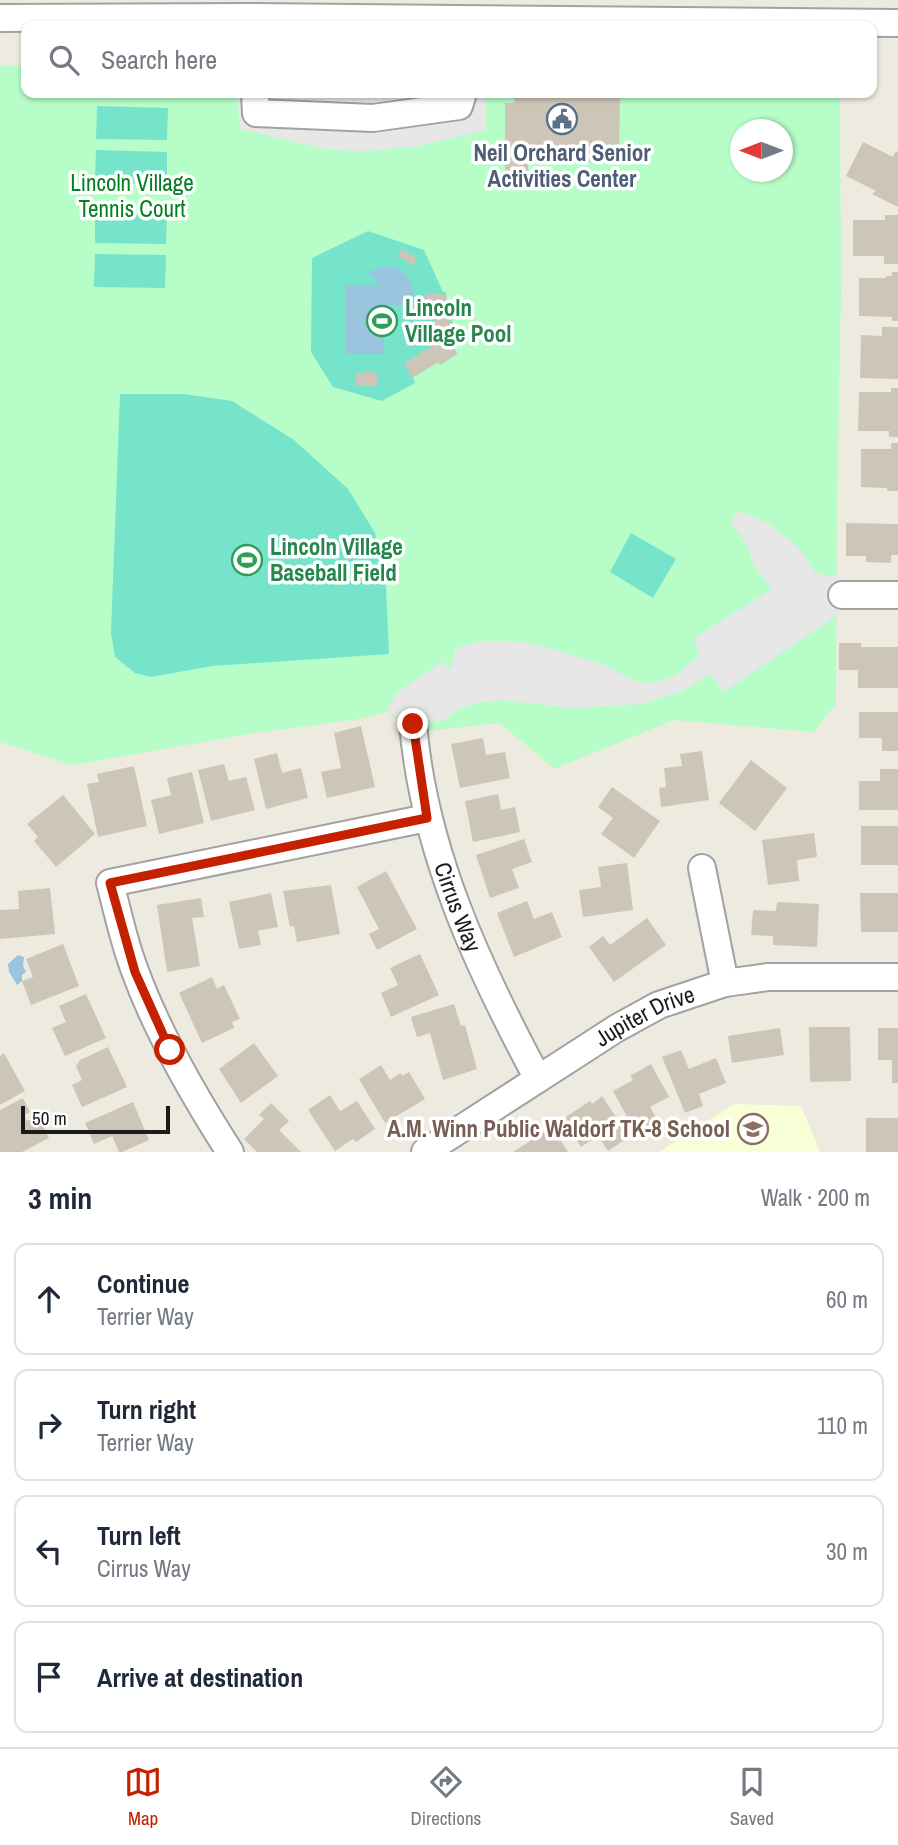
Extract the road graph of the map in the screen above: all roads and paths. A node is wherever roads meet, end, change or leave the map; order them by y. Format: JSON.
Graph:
{"nodes":[{"id":1,"x":85,"y":9,"type":"edge"},
{"id":2,"x":317,"y":9,"type":"edge"},
{"id":3,"x":379,"y":10,"type":"edge"},
{"id":4,"x":796,"y":11,"type":"edge"},
{"id":5,"x":0,"y":19,"type":"edge"},
{"id":6,"x":238,"y":21,"type":"edge"},
{"id":7,"x":256,"y":21,"type":"edge"},
{"id":8,"x":464,"y":21,"type":"edge"},
{"id":9,"x":533,"y":21,"type":"edge"},
{"id":10,"x":898,"y":23,"type":"edge"},
{"id":11,"x":255,"y":98,"type":"edge"},
{"id":12,"x":461,"y":98,"type":"edge"},
{"id":13,"x":842,"y":595,"type":"dead end"},
{"id":14,"x":898,"y":595,"type":"edge"},
{"id":15,"x":413,"y":724,"type":"dead end"},
{"id":16,"x":427,"y":818,"type":"junction"},
{"id":17,"x":702,"y":868,"type":"dead end"},
{"id":18,"x":898,"y":977,"type":"edge"},
{"id":19,"x":725,"y":983,"type":"junction"},
{"id":20,"x":538,"y":1079,"type":"junction"},
{"id":21,"x":230,"y":1152,"type":"edge"},
{"id":22,"x":425,"y":1152,"type":"edge"}],
"edges":[{"from":1,"to":5,"type":"street"},
{"from":1,"to":6,"type":"street"},
{"from":2,"to":3,"type":"street"},
{"from":2,"to":7,"type":"street"},
{"from":3,"to":8,"type":"street"},
{"from":4,"to":9,"type":"street"},
{"from":4,"to":10,"type":"street"},
{"from":11,"to":12,"type":"street"},
{"from":13,"to":14,"type":"street"},
{"from":15,"to":16,"type":"street","name":"Cirrus Way"},
{"from":16,"to":20,"type":"street","name":"Cirrus Way"},
{"from":16,"to":21,"type":"street"},
{"from":17,"to":19,"type":"street"},
{"from":18,"to":19,"type":"street","name":"Jupiter Drive"},
{"from":19,"to":20,"type":"street","name":"Jupiter Drive"},
{"from":20,"to":22,"type":"street","name":"Jupiter Drive"}]}
